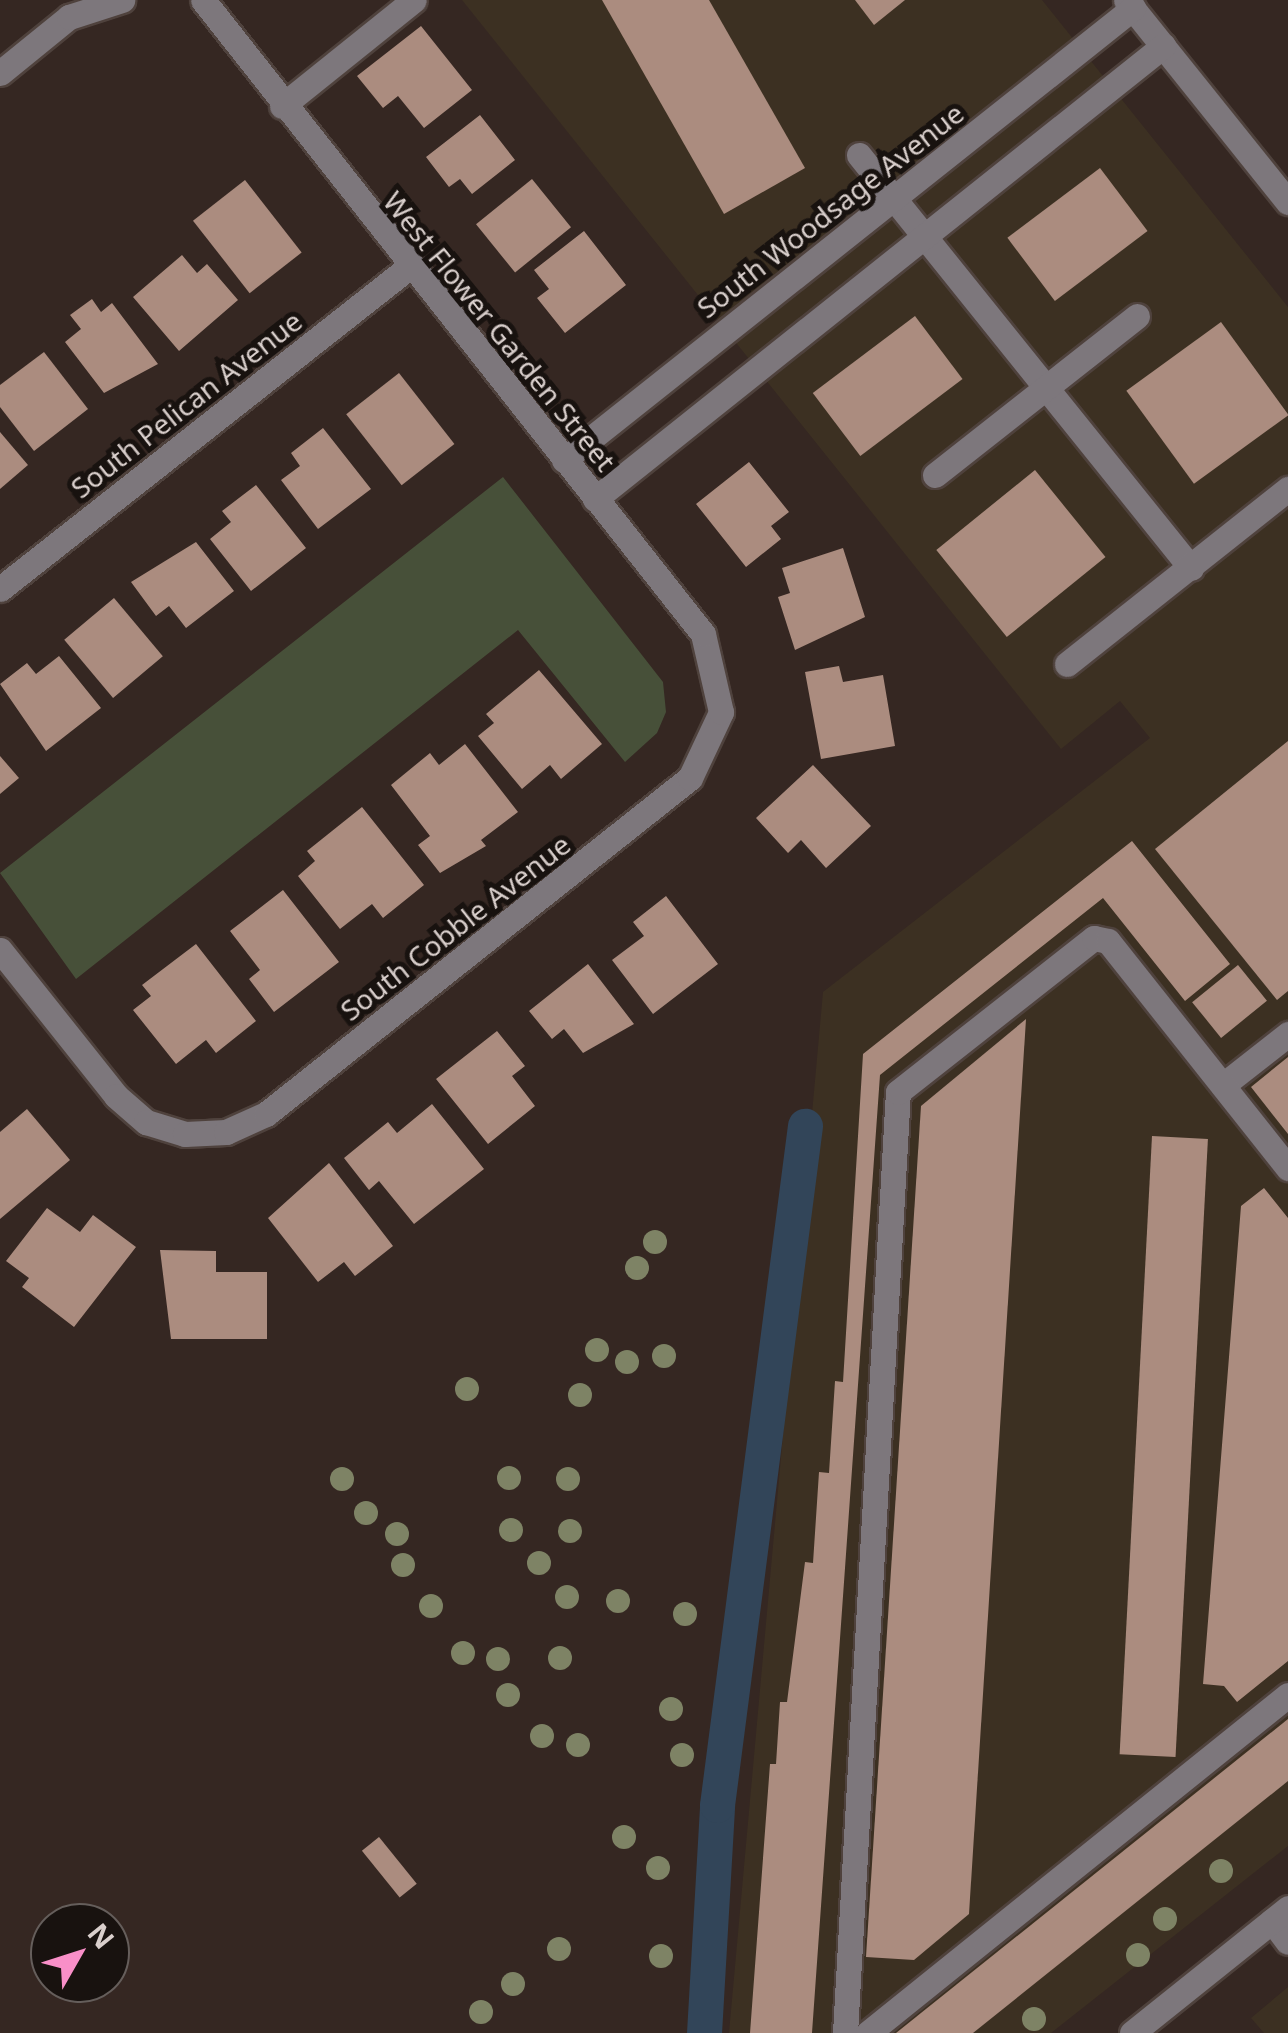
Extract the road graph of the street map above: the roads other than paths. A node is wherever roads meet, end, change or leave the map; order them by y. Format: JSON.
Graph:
{"nodes":[{"id":1,"x":122,"y":0,"type":"edge"},
{"id":2,"x":203,"y":0,"type":"edge"},
{"id":3,"x":414,"y":0,"type":"edge"},
{"id":4,"x":1130,"y":4,"type":"edge"},
{"id":5,"x":1163,"y":46,"type":"junction"},
{"id":6,"x":0,"y":73,"type":"edge"},
{"id":7,"x":282,"y":106,"type":"junction"},
{"id":8,"x":859,"y":155,"type":"dead end"},
{"id":9,"x":894,"y":198,"type":"junction"},
{"id":10,"x":1288,"y":202,"type":"edge"},
{"id":11,"x":924,"y":236,"type":"junction"},
{"id":12,"x":409,"y":267,"type":"junction"},
{"id":13,"x":1137,"y":316,"type":"dead end"},
{"id":14,"x":1047,"y":389,"type":"junction"},
{"id":15,"x":564,"y":460,"type":"junction"},
{"id":16,"x":934,"y":476,"type":"dead end"},
{"id":17,"x":1288,"y":489,"type":"edge"},
{"id":18,"x":595,"y":499,"type":"junction"},
{"id":19,"x":1191,"y":568,"type":"junction"},
{"id":20,"x":0,"y":588,"type":"edge"},
{"id":21,"x":1068,"y":664,"type":"dead end"},
{"id":22,"x":721,"y":712,"type":"joint"},
{"id":23,"x":0,"y":950,"type":"edge"},
{"id":24,"x":1288,"y":1034,"type":"edge"},
{"id":25,"x":1223,"y":1085,"type":"junction"},
{"id":26,"x":1288,"y":1168,"type":"edge"},
{"id":27,"x":1288,"y":1695,"type":"edge"},
{"id":28,"x":1280,"y":1914,"type":"edge"},
{"id":29,"x":1288,"y":1942,"type":"edge"},
{"id":30,"x":844,"y":2033,"type":"edge"},
{"id":31,"x":868,"y":2033,"type":"edge"},
{"id":32,"x":1132,"y":2033,"type":"edge"}],
"edges":[{"from":1,"to":6,"type":"street"},
{"from":2,"to":7,"type":"street","name":"West Flower Garden Street"},
{"from":3,"to":7,"type":"street"},
{"from":4,"to":5,"type":"street"},
{"from":4,"to":9,"type":"street","name":"South Woodsage Avenue"},
{"from":5,"to":10,"type":"street"},
{"from":5,"to":11,"type":"street"},
{"from":7,"to":12,"type":"street","name":"West Flower Garden Street"},
{"from":8,"to":9,"type":"street"},
{"from":9,"to":11,"type":"street"},
{"from":9,"to":15,"type":"street","name":"South Woodsage Avenue"},
{"from":11,"to":14,"type":"street"},
{"from":11,"to":18,"type":"street"},
{"from":12,"to":15,"type":"street","name":"West Flower Garden Street"},
{"from":12,"to":20,"type":"street","name":"South Pelican Avenue"},
{"from":13,"to":14,"type":"street"},
{"from":14,"to":16,"type":"street"},
{"from":14,"to":19,"type":"street"},
{"from":15,"to":18,"type":"street","name":"West Flower Garden Street"},
{"from":17,"to":19,"type":"street"},
{"from":18,"to":22,"type":"street","name":"West Flower Garden Street"},
{"from":19,"to":21,"type":"street"},
{"from":22,"to":23,"type":"street","name":"South Cobble Avenue"},
{"from":24,"to":25,"type":"street"},
{"from":25,"to":26,"type":"street"},
{"from":25,"to":30,"type":"street"},
{"from":27,"to":31,"type":"street"},
{"from":28,"to":29,"type":"street"},
{"from":28,"to":32,"type":"street"}]}
